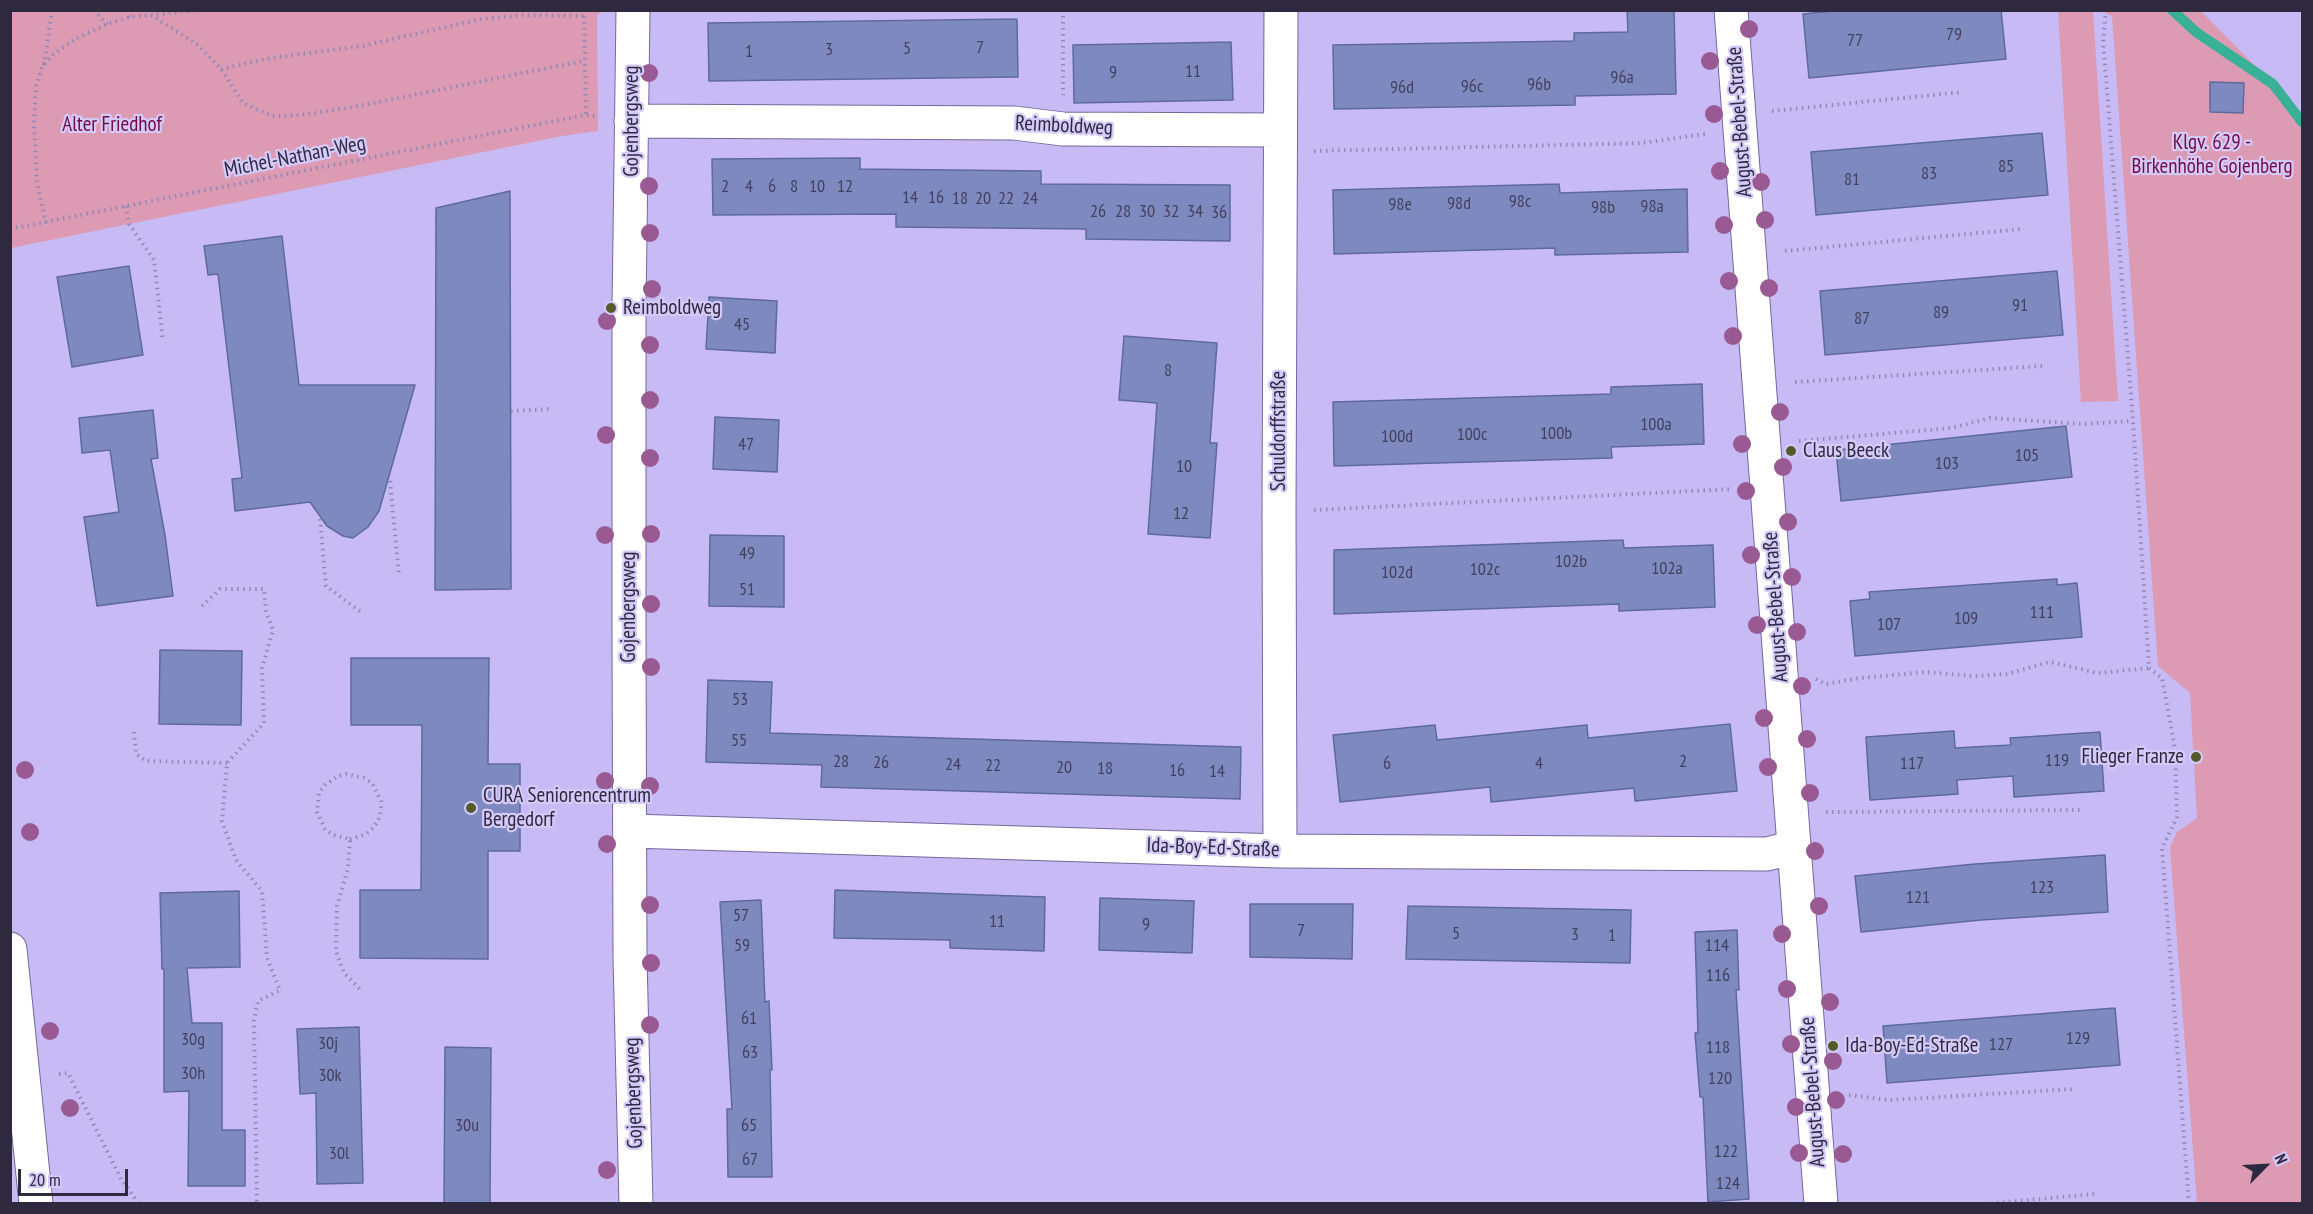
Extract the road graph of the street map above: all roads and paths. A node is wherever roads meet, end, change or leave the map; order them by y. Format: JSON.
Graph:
{"nodes":[{"id":1,"x":52,"y":10,"type":"edge"},
{"id":2,"x":94,"y":10,"type":"edge"},
{"id":3,"x":128,"y":10,"type":"edge"},
{"id":4,"x":200,"y":10,"type":"edge"},
{"id":5,"x":584,"y":10,"type":"edge"},
{"id":6,"x":633,"y":10,"type":"edge"},
{"id":7,"x":1063,"y":10,"type":"edge"},
{"id":8,"x":1281,"y":10,"type":"edge"},
{"id":9,"x":1731,"y":10,"type":"edge"},
{"id":10,"x":2106,"y":10,"type":"edge"},
{"id":11,"x":152,"y":15,"type":"junction"},
{"id":12,"x":584,"y":16,"type":"junction"},
{"id":13,"x":130,"y":17,"type":"junction"},
{"id":14,"x":107,"y":24,"type":"junction"},
{"id":15,"x":583,"y":61,"type":"junction"},
{"id":16,"x":44,"y":65,"type":"junction"},
{"id":17,"x":221,"y":69,"type":"junction"},
{"id":18,"x":1963,"y":92,"type":"dead end"},
{"id":19,"x":1762,"y":112,"type":"dead end"},
{"id":20,"x":632,"y":120,"type":"junction"},
{"id":21,"x":1063,"y":129,"type":"junction"},
{"id":22,"x":1708,"y":133,"type":"dead end"},
{"id":23,"x":1280,"y":141,"type":"junction"},
{"id":24,"x":126,"y":206,"type":"junction"},
{"id":25,"x":46,"y":223,"type":"junction"},
{"id":26,"x":10,"y":229,"type":"edge"},
{"id":27,"x":2020,"y":229,"type":"dead end"},
{"id":28,"x":1775,"y":252,"type":"dead end"},
{"id":29,"x":163,"y":341,"type":"dead end"},
{"id":30,"x":2043,"y":366,"type":"dead end"},
{"id":31,"x":1785,"y":383,"type":"dead end"},
{"id":32,"x":549,"y":409,"type":"dead end"},
{"id":33,"x":511,"y":411,"type":"dead end"},
{"id":34,"x":2133,"y":421,"type":"junction"},
{"id":35,"x":1790,"y":441,"type":"dead end"},
{"id":36,"x":390,"y":481,"type":"dead end"},
{"id":37,"x":1730,"y":489,"type":"dead end"},
{"id":38,"x":1279,"y":511,"type":"junction"},
{"id":39,"x":320,"y":519,"type":"dead end"},
{"id":40,"x":399,"y":575,"type":"dead end"},
{"id":41,"x":202,"y":606,"type":"dead end"},
{"id":42,"x":361,"y":612,"type":"dead end"},
{"id":43,"x":2149,"y":668,"type":"junction"},
{"id":44,"x":1809,"y":676,"type":"dead end"},
{"id":45,"x":134,"y":732,"type":"dead end"},
{"id":46,"x":227,"y":763,"type":"junction"},
{"id":47,"x":2083,"y":810,"type":"dead end"},
{"id":48,"x":1820,"y":812,"type":"dead end"},
{"id":49,"x":631,"y":831,"type":"junction"},
{"id":50,"x":350,"y":839,"type":"junction"},
{"id":51,"x":1794,"y":844,"type":"junction"},
{"id":52,"x":1280,"y":851,"type":"junction"},
{"id":53,"x":10,"y":949,"type":"edge"},
{"id":54,"x":362,"y":990,"type":"dead end"},
{"id":55,"x":23,"y":1078,"type":"junction"},
{"id":56,"x":2075,"y":1089,"type":"dead end"},
{"id":57,"x":1843,"y":1094,"type":"dead end"},
{"id":58,"x":2094,"y":1194,"type":"dead end"},
{"id":59,"x":36,"y":1203,"type":"edge"},
{"id":60,"x":139,"y":1203,"type":"edge"},
{"id":61,"x":257,"y":1203,"type":"edge"},
{"id":62,"x":636,"y":1203,"type":"edge"},
{"id":63,"x":1821,"y":1203,"type":"edge"},
{"id":64,"x":1985,"y":1203,"type":"edge"},
{"id":65,"x":2189,"y":1203,"type":"edge"}],
"edges":[{"from":1,"to":16,"type":"path"},
{"from":2,"to":14,"type":"path"},
{"from":3,"to":13,"type":"path"},
{"from":4,"to":11,"type":"path"},
{"from":5,"to":12,"type":"path"},
{"from":6,"to":20,"type":"street","name":"Gojenbergsweg"},
{"from":7,"to":21,"type":"path"},
{"from":8,"to":23,"type":"street","name":"Schuldorffstraße"},
{"from":9,"to":51,"type":"street","name":"August-Bebel-Straße"},
{"from":10,"to":34,"type":"path"},
{"from":11,"to":13,"type":"path"},
{"from":11,"to":17,"type":"path"},
{"from":12,"to":15,"type":"path"},
{"from":12,"to":17,"type":"path"},
{"from":13,"to":14,"type":"path"},
{"from":14,"to":16,"type":"path"},
{"from":15,"to":17,"type":"path"},
{"from":15,"to":24,"type":"path","name":"Michel-Nathan-Weg"},
{"from":16,"to":25,"type":"path"},
{"from":18,"to":19,"type":"path"},
{"from":20,"to":21,"type":"street","name":"Reimboldweg"},
{"from":20,"to":49,"type":"street","name":"Gojenbergsweg"},
{"from":21,"to":23,"type":"street","name":"Reimboldweg"},
{"from":22,"to":23,"type":"path"},
{"from":23,"to":38,"type":"street","name":"Schuldorffstraße"},
{"from":24,"to":25,"type":"path","name":"Michel-Nathan-Weg"},
{"from":24,"to":29,"type":"path"},
{"from":25,"to":26,"type":"path","name":"Michel-Nathan-Weg"},
{"from":27,"to":28,"type":"path"},
{"from":30,"to":31,"type":"path"},
{"from":32,"to":33,"type":"path"},
{"from":34,"to":35,"type":"path"},
{"from":34,"to":43,"type":"path"},
{"from":36,"to":40,"type":"path"},
{"from":37,"to":38,"type":"path"},
{"from":38,"to":52,"type":"street","name":"Schuldorffstraße"},
{"from":39,"to":42,"type":"path"},
{"from":41,"to":46,"type":"path"},
{"from":43,"to":44,"type":"path"},
{"from":43,"to":65,"type":"path"},
{"from":45,"to":46,"type":"path"},
{"from":46,"to":61,"type":"path"},
{"from":47,"to":48,"type":"path"},
{"from":49,"to":52,"type":"street","name":"Ida-Boy-Ed-Straße"},
{"from":49,"to":62,"type":"street","name":"Gojenbergsweg"},
{"from":50,"to":50,"type":"path"},
{"from":50,"to":54,"type":"path"},
{"from":51,"to":52,"type":"street","name":"Ida-Boy-Ed-Straße"},
{"from":51,"to":63,"type":"street","name":"August-Bebel-Straße"},
{"from":53,"to":55,"type":"street"},
{"from":55,"to":59,"type":"street"},
{"from":55,"to":60,"type":"path"},
{"from":56,"to":57,"type":"path"},
{"from":58,"to":64,"type":"path"}]}
